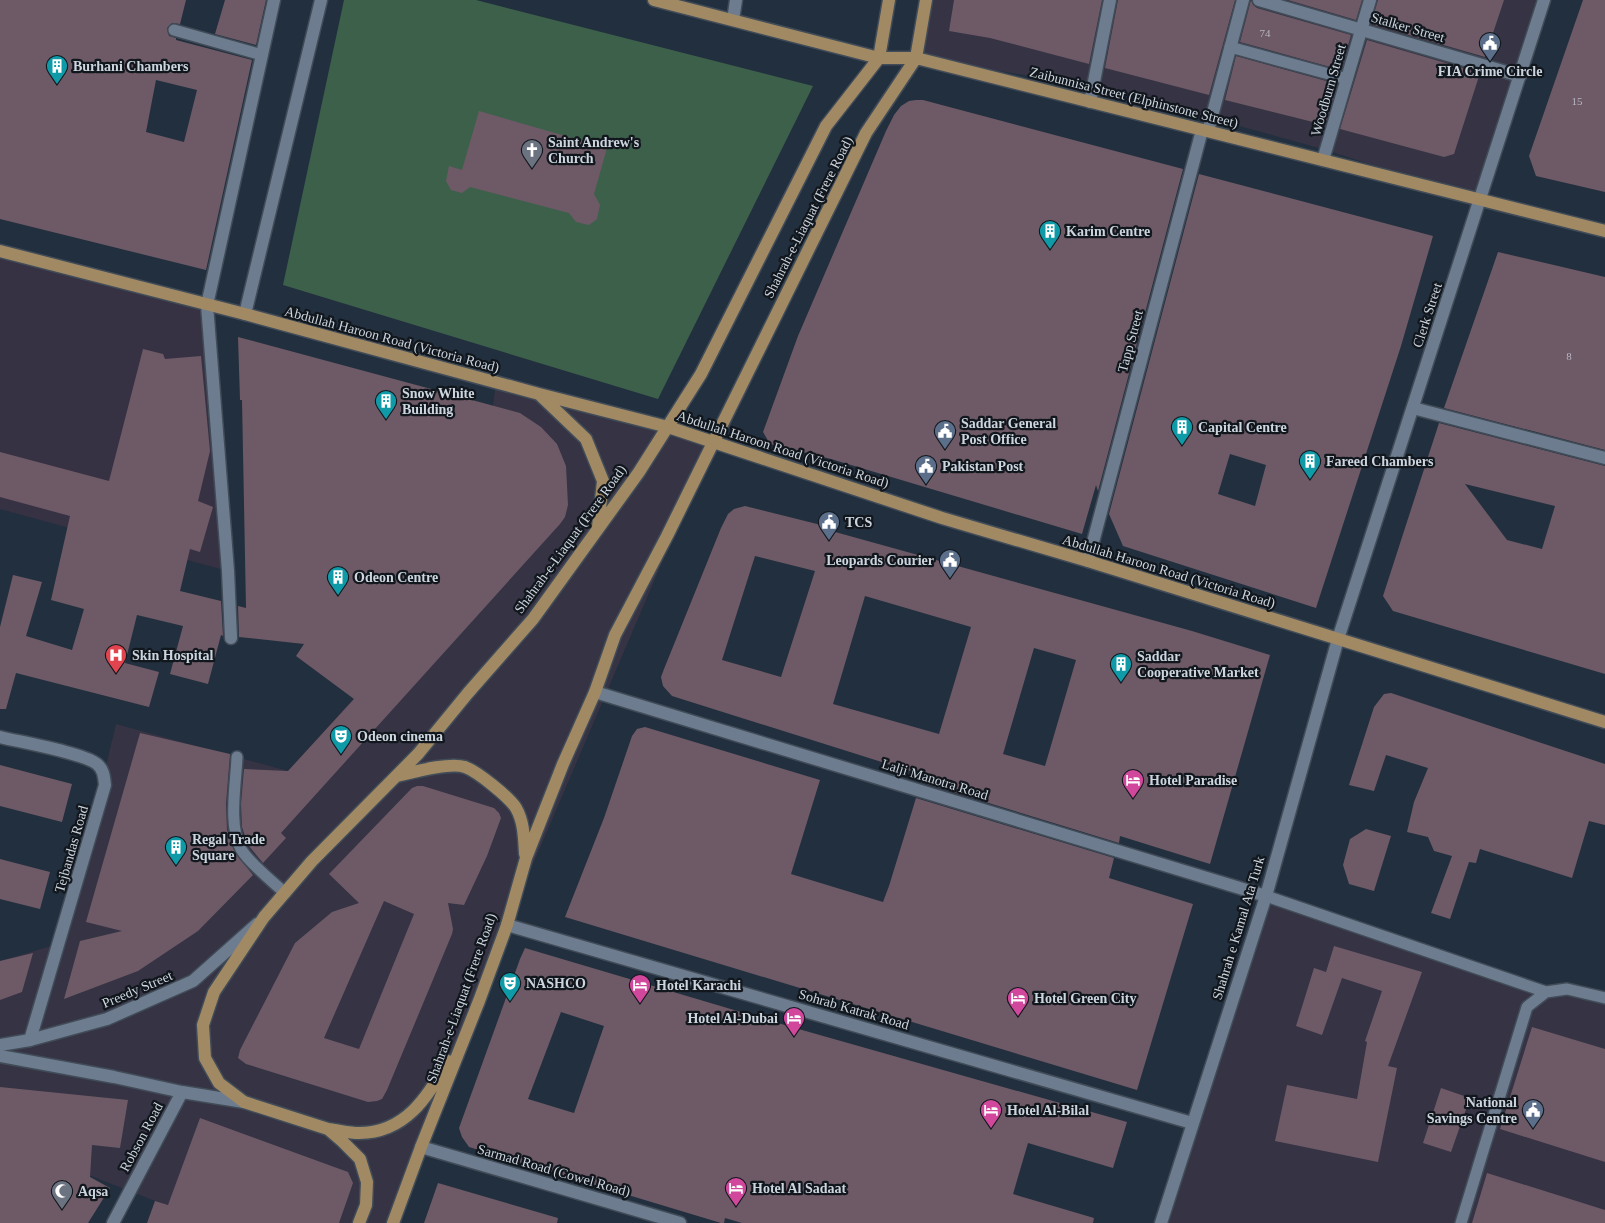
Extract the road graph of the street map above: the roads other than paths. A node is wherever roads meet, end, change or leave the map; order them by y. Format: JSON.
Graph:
{"nodes":[{"id":1,"x":274,"y":0,"type":"edge"},
{"id":2,"x":321,"y":0,"type":"edge"},
{"id":3,"x":654,"y":0,"type":"edge"},
{"id":4,"x":736,"y":0,"type":"edge"},
{"id":5,"x":889,"y":0,"type":"edge"},
{"id":6,"x":926,"y":0,"type":"edge"},
{"id":7,"x":1110,"y":0,"type":"edge"},
{"id":8,"x":1243,"y":0,"type":"edge"},
{"id":9,"x":1258,"y":0,"type":"edge"},
{"id":10,"x":1370,"y":0,"type":"edge"},
{"id":11,"x":1544,"y":0,"type":"edge"},
{"id":12,"x":733,"y":20,"type":"junction"},
{"id":13,"x":1361,"y":29,"type":"junction"},
{"id":14,"x":174,"y":30,"type":"dead end"},
{"id":15,"x":1230,"y":47,"type":"junction"},
{"id":16,"x":262,"y":55,"type":"junction"},
{"id":17,"x":879,"y":58,"type":"junction"},
{"id":18,"x":916,"y":58,"type":"junction"},
{"id":19,"x":1520,"y":76,"type":"junction"},
{"id":20,"x":1347,"y":79,"type":"junction"},
{"id":21,"x":1090,"y":102,"type":"junction"},
{"id":22,"x":1205,"y":131,"type":"junction"},
{"id":23,"x":1323,"y":160,"type":"junction"},
{"id":24,"x":1480,"y":200,"type":"junction"},
{"id":25,"x":1605,"y":231,"type":"edge"},
{"id":26,"x":0,"y":251,"type":"edge"},
{"id":27,"x":207,"y":305,"type":"junction"},
{"id":28,"x":244,"y":314,"type":"junction"},
{"id":29,"x":539,"y":394,"type":"junction"},
{"id":30,"x":1412,"y":408,"type":"junction"},
{"id":31,"x":668,"y":427,"type":"junction"},
{"id":32,"x":714,"y":441,"type":"junction"},
{"id":33,"x":1605,"y":458,"type":"edge"},
{"id":34,"x":598,"y":530,"type":"junction"},
{"id":35,"x":1088,"y":561,"type":"junction"},
{"id":36,"x":231,"y":638,"type":"dead end"},
{"id":37,"x":1338,"y":640,"type":"junction"},
{"id":38,"x":595,"y":692,"type":"junction"},
{"id":39,"x":1605,"y":722,"type":"edge"},
{"id":40,"x":0,"y":737,"type":"edge"},
{"id":41,"x":237,"y":757,"type":"dead end"},
{"id":42,"x":397,"y":776,"type":"junction"},
{"id":43,"x":526,"y":858,"type":"junction"},
{"id":44,"x":285,"y":893,"type":"junction"},
{"id":45,"x":1266,"y":896,"type":"junction"},
{"id":46,"x":264,"y":917,"type":"junction"},
{"id":47,"x":507,"y":925,"type":"junction"},
{"id":48,"x":1546,"y":992,"type":"junction"},
{"id":49,"x":1605,"y":998,"type":"edge"},
{"id":50,"x":479,"y":1001,"type":"junction"},
{"id":51,"x":30,"y":1040,"type":"junction"},
{"id":52,"x":0,"y":1045,"type":"edge"},
{"id":53,"x":0,"y":1056,"type":"edge"},
{"id":54,"x":182,"y":1092,"type":"junction"},
{"id":55,"x":244,"y":1102,"type":"junction"},
{"id":56,"x":1192,"y":1123,"type":"junction"},
{"id":57,"x":328,"y":1129,"type":"junction"},
{"id":58,"x":421,"y":1147,"type":"junction"},
{"id":59,"x":112,"y":1223,"type":"edge"},
{"id":60,"x":359,"y":1223,"type":"edge"},
{"id":61,"x":393,"y":1223,"type":"edge"},
{"id":62,"x":680,"y":1223,"type":"edge"},
{"id":63,"x":1161,"y":1223,"type":"edge"},
{"id":64,"x":1461,"y":1223,"type":"edge"}],
"edges":[{"from":1,"to":16,"type":"street"},
{"from":2,"to":28,"type":"street"},
{"from":3,"to":12,"type":"main road","name":"Zaibunnisa Street (Elphinstone Street)"},
{"from":4,"to":12,"type":"street"},
{"from":5,"to":17,"type":"main road","name":"Shahrah-e-Liaquat (Frere Road)"},
{"from":6,"to":18,"type":"main road","name":"Shahrah-e-Liaquat (Frere Road)"},
{"from":7,"to":21,"type":"street"},
{"from":8,"to":15,"type":"street","name":"Tapp Street"},
{"from":9,"to":13,"type":"street","name":"Stalker Street"},
{"from":10,"to":13,"type":"street","name":"Woodburn Street"},
{"from":11,"to":19,"type":"street","name":"Clerk Street"},
{"from":12,"to":17,"type":"main road","name":"Zaibunnisa Street (Elphinstone Street)"},
{"from":13,"to":19,"type":"street","name":"Stalker Street"},
{"from":13,"to":20,"type":"street","name":"Woodburn Street"},
{"from":14,"to":16,"type":"lane"},
{"from":15,"to":20,"type":"lane"},
{"from":15,"to":22,"type":"street","name":"Tapp Street"},
{"from":16,"to":27,"type":"street"},
{"from":17,"to":18,"type":"main road","name":"Zaibunnisa Street (Elphinstone Street)"},
{"from":17,"to":31,"type":"main road","name":"Shahrah-e-Liaquat (Frere Road)"},
{"from":18,"to":21,"type":"main road","name":"Zaibunnisa Street (Elphinstone Street)"},
{"from":18,"to":32,"type":"main road","name":"Shahrah-e-Liaquat (Frere Road)"},
{"from":19,"to":24,"type":"street","name":"Clerk Street"},
{"from":20,"to":23,"type":"street","name":"Woodburn Street"},
{"from":21,"to":22,"type":"main road","name":"Zaibunnisa Street (Elphinstone Street)"},
{"from":22,"to":23,"type":"main road","name":"Zaibunnisa Street (Elphinstone Street)"},
{"from":22,"to":35,"type":"street","name":"Tapp Street"},
{"from":23,"to":24,"type":"main road","name":"Zaibunnisa Street (Elphinstone Street)"},
{"from":24,"to":25,"type":"main road","name":"Zaibunnisa Street (Elphinstone Street)"},
{"from":24,"to":30,"type":"street","name":"Clerk Street"},
{"from":26,"to":27,"type":"main road","name":"Abdullah Haroon Road (Victoria Road)"},
{"from":27,"to":28,"type":"main road","name":"Abdullah Haroon Road (Victoria Road)"},
{"from":27,"to":36,"type":"street"},
{"from":28,"to":29,"type":"main road","name":"Abdullah Haroon Road (Victoria Road)"},
{"from":29,"to":31,"type":"main road","name":"Abdullah Haroon Road (Victoria Road)"},
{"from":29,"to":34,"type":"main road"},
{"from":30,"to":33,"type":"street"},
{"from":30,"to":37,"type":"street","name":"Clerk Street"},
{"from":31,"to":32,"type":"main road","name":"Abdullah Haroon Road (Victoria Road)"},
{"from":31,"to":34,"type":"main road","name":"Shahrah-e-Liaquat (Frere Road)"},
{"from":32,"to":35,"type":"main road","name":"Abdullah Haroon Road (Victoria Road)"},
{"from":32,"to":38,"type":"main road","name":"Shahrah-e-Liaquat (Frere Road)"},
{"from":34,"to":42,"type":"main road","name":"Shahrah-e-Liaquat (Frere Road)"},
{"from":35,"to":37,"type":"main road","name":"Abdullah Haroon Road (Victoria Road)"},
{"from":37,"to":39,"type":"main road","name":"Abdullah Haroon Road (Victoria Road)"},
{"from":37,"to":45,"type":"street","name":"Shahrah e Kamal Ata Turk"},
{"from":38,"to":43,"type":"main road","name":"Shahrah-e-Liaquat (Frere Road)"},
{"from":38,"to":45,"type":"street","name":"Lalji Manotra Road"},
{"from":40,"to":51,"type":"street","name":"Tejbandas Road"},
{"from":41,"to":44,"type":"lane"},
{"from":42,"to":43,"type":"main road"},
{"from":42,"to":44,"type":"main road","name":"Shahrah-e-Liaquat (Frere Road)"},
{"from":43,"to":47,"type":"main road","name":"Shahrah-e-Liaquat (Frere Road)"},
{"from":44,"to":46,"type":"main road","name":"Shahrah-e-Liaquat (Frere Road)"},
{"from":45,"to":48,"type":"lane"},
{"from":45,"to":56,"type":"street","name":"Shahrah e Kamal Ata Turk"},
{"from":46,"to":51,"type":"street","name":"Preedy Street"},
{"from":46,"to":55,"type":"main road","name":"Shahrah-e-Liaquat (Frere Road)"},
{"from":47,"to":50,"type":"main road","name":"Shahrah-e-Liaquat (Frere Road)"},
{"from":47,"to":56,"type":"street","name":"Sohrab Katrak Road"},
{"from":48,"to":49,"type":"lane"},
{"from":48,"to":64,"type":"lane"},
{"from":50,"to":57,"type":"main road"},
{"from":50,"to":58,"type":"main road","name":"Shahrah-e-Liaquat (Frere Road)"},
{"from":51,"to":52,"type":"street","name":"Preedy Street"},
{"from":53,"to":54,"type":"street"},
{"from":54,"to":55,"type":"street"},
{"from":54,"to":59,"type":"street","name":"Robson Road"},
{"from":55,"to":57,"type":"main road","name":"Shahrah-e-Liaquat (Frere Road)"},
{"from":56,"to":63,"type":"street","name":"Shahrah e Kamal Ata Turk"},
{"from":57,"to":60,"type":"main road","name":"Shahrah-e-Liaquat (Frere Road)"},
{"from":58,"to":61,"type":"main road","name":"Shahrah-e-Liaquat (Frere Road)"},
{"from":58,"to":62,"type":"street","name":"Sarmad Road (Cowel Road)"}]}
